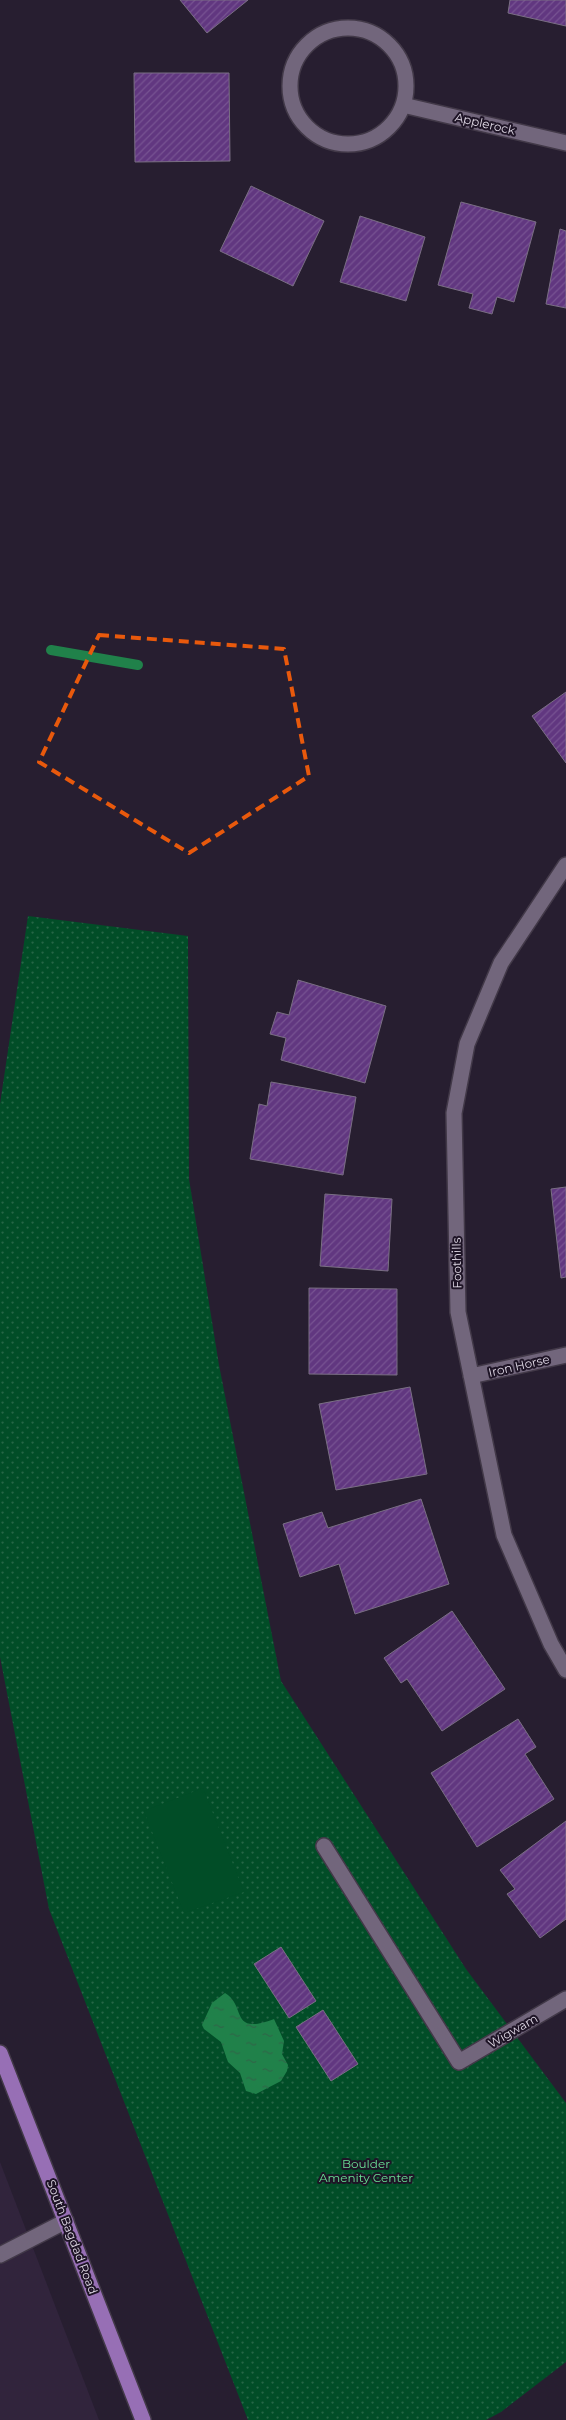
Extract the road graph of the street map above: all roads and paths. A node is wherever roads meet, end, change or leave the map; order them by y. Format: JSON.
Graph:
{"nodes":[{"id":1,"x":403,"y":105,"type":"junction"},
{"id":2,"x":566,"y":143,"type":"edge"},
{"id":3,"x":566,"y":866,"type":"edge"},
{"id":4,"x":566,"y":1355,"type":"edge"},
{"id":5,"x":471,"y":1376,"type":"junction"},
{"id":6,"x":566,"y":1670,"type":"edge"},
{"id":7,"x":324,"y":1846,"type":"dead end"},
{"id":8,"x":566,"y":1999,"type":"edge"},
{"id":9,"x":0,"y":2054,"type":"edge"},
{"id":10,"x":66,"y":2222,"type":"junction"},
{"id":11,"x":0,"y":2254,"type":"edge"},
{"id":12,"x":143,"y":2420,"type":"edge"}],
"edges":[{"from":1,"to":1,"type":"street"},
{"from":1,"to":2,"type":"street","name":"Applerock"},
{"from":3,"to":5,"type":"street","name":"Foothills"},
{"from":4,"to":5,"type":"street","name":"Iron Horse"},
{"from":5,"to":6,"type":"street","name":"Foothills"},
{"from":7,"to":8,"type":"street","name":"Wigwam"},
{"from":9,"to":10,"type":"main road","name":"South Bagdad Road"},
{"from":10,"to":11,"type":"street"},
{"from":10,"to":12,"type":"main road","name":"South Bagdad Road"}]}
